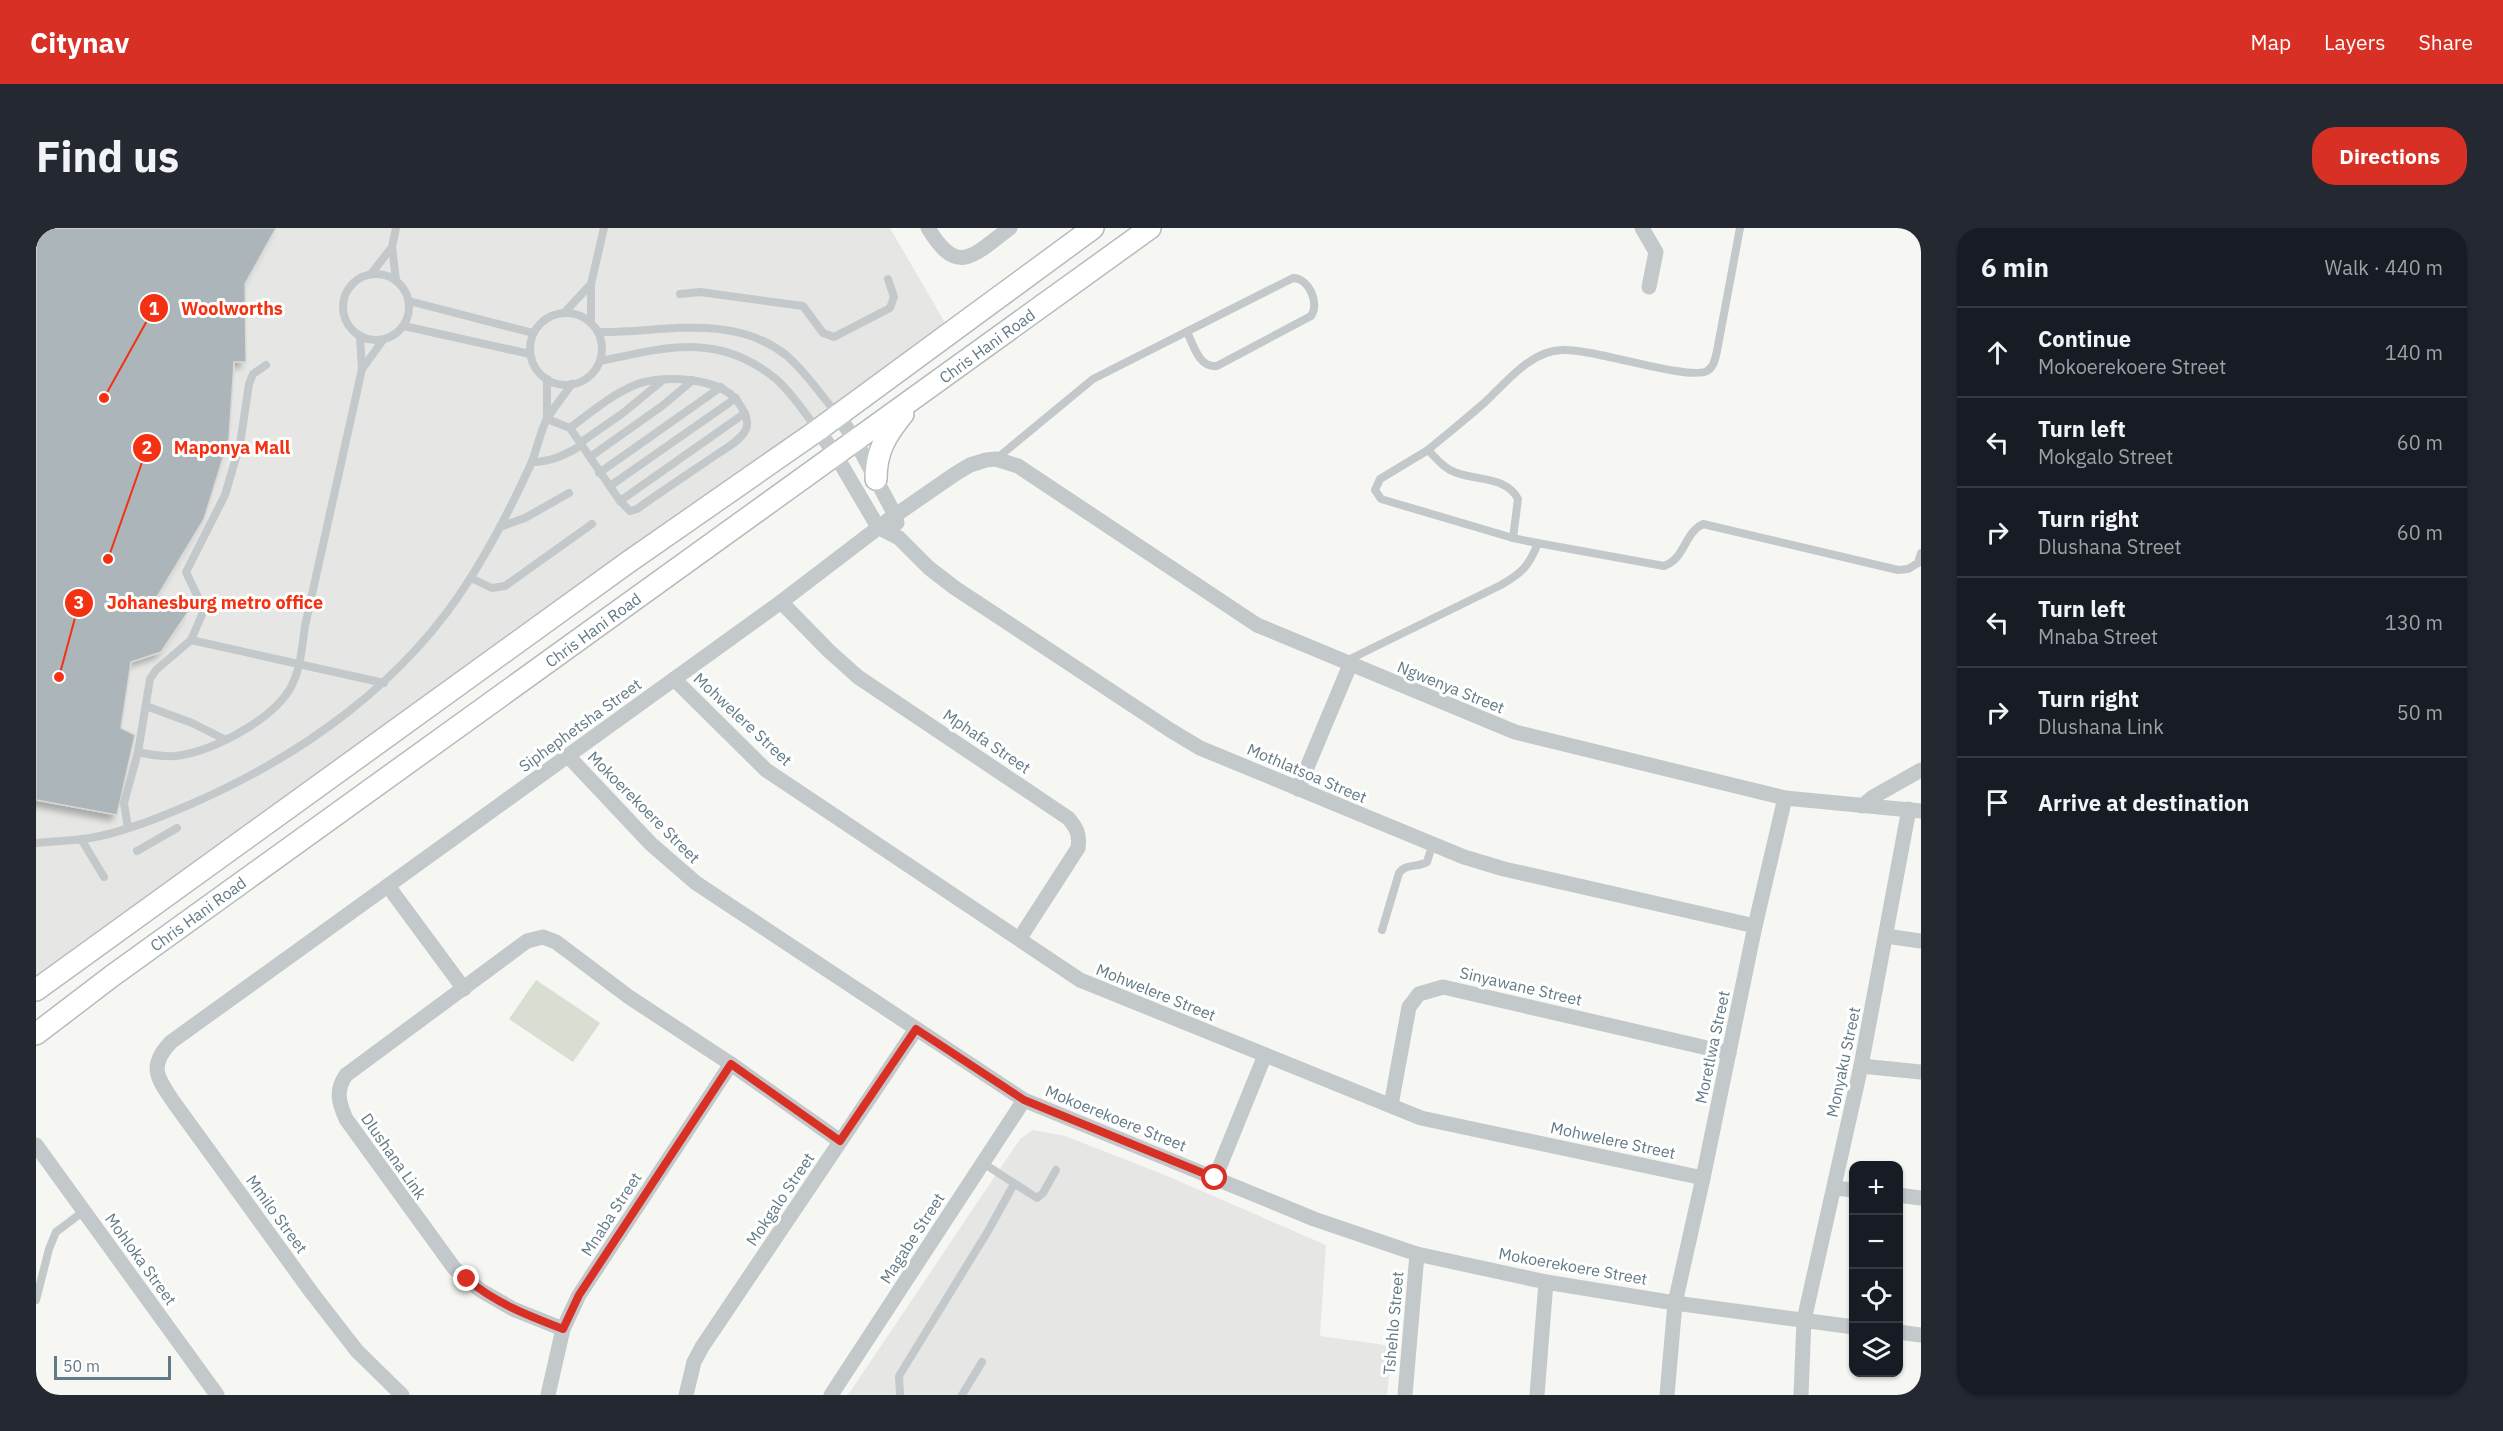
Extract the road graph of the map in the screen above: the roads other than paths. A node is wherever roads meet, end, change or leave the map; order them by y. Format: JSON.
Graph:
{"nodes":[{"id":1,"x":396,"y":228,"type":"edge"},
{"id":2,"x":604,"y":228,"type":"edge"},
{"id":3,"x":928,"y":228,"type":"edge"},
{"id":4,"x":1010,"y":228,"type":"edge"},
{"id":5,"x":1093,"y":228,"type":"edge"},
{"id":6,"x":1150,"y":228,"type":"edge"},
{"id":7,"x":1642,"y":228,"type":"edge"},
{"id":8,"x":1740,"y":228,"type":"edge"},
{"id":9,"x":392,"y":247,"type":"junction"},
{"id":10,"x":371,"y":274,"type":"junction"},
{"id":11,"x":888,"y":279,"type":"dead end"},
{"id":12,"x":396,"y":280,"type":"junction"},
{"id":13,"x":591,"y":285,"type":"junction"},
{"id":14,"x":1648,"y":287,"type":"dead end"},
{"id":15,"x":680,"y":294,"type":"dead end"},
{"id":16,"x":409,"y":301,"type":"junction"},
{"id":17,"x":565,"y":312,"type":"junction"},
{"id":18,"x":591,"y":321,"type":"junction"},
{"id":19,"x":404,"y":326,"type":"junction"},
{"id":20,"x":599,"y":332,"type":"junction"},
{"id":21,"x":1187,"y":332,"type":"junction"},
{"id":22,"x":533,"y":333,"type":"junction"},
{"id":23,"x":360,"y":336,"type":"junction"},
{"id":24,"x":383,"y":340,"type":"junction"},
{"id":25,"x":530,"y":354,"type":"junction"},
{"id":26,"x":601,"y":361,"type":"junction"},
{"id":27,"x":266,"y":365,"type":"dead end"},
{"id":28,"x":362,"y":369,"type":"junction"},
{"id":29,"x":547,"y":379,"type":"junction"},
{"id":30,"x":663,"y":380,"type":"junction"},
{"id":31,"x":693,"y":380,"type":"junction"},
{"id":32,"x":572,"y":384,"type":"junction"},
{"id":33,"x":721,"y":387,"type":"junction"},
{"id":34,"x":916,"y":397,"type":"junction"},
{"id":35,"x":736,"y":398,"type":"junction"},
{"id":36,"x":745,"y":413,"type":"junction"},
{"id":37,"x":837,"y":414,"type":"junction"},
{"id":38,"x":547,"y":419,"type":"junction"},
{"id":39,"x":570,"y":428,"type":"junction"},
{"id":40,"x":818,"y":430,"type":"junction"},
{"id":41,"x":855,"y":440,"type":"junction"},
{"id":42,"x":581,"y":444,"type":"junction"},
{"id":43,"x":1428,"y":450,"type":"junction"},
{"id":44,"x":836,"y":454,"type":"junction"},
{"id":45,"x":590,"y":457,"type":"junction"},
{"id":46,"x":996,"y":459,"type":"junction"},
{"id":47,"x":532,"y":462,"type":"junction"},
{"id":48,"x":599,"y":473,"type":"junction"},
{"id":49,"x":876,"y":479,"type":"junction"},
{"id":50,"x":610,"y":486,"type":"junction"},
{"id":51,"x":569,"y":493,"type":"dead end"},
{"id":52,"x":620,"y":501,"type":"junction"},
{"id":53,"x":895,"y":515,"type":"junction"},
{"id":54,"x":592,"y":524,"type":"dead end"},
{"id":55,"x":500,"y":527,"type":"junction"},
{"id":56,"x":878,"y":527,"type":"junction"},
{"id":57,"x":899,"y":538,"type":"junction"},
{"id":58,"x":1514,"y":538,"type":"junction"},
{"id":59,"x":1538,"y":543,"type":"junction"},
{"id":60,"x":1921,"y":554,"type":"edge"},
{"id":61,"x":471,"y":578,"type":"junction"},
{"id":62,"x":781,"y":602,"type":"junction"},
{"id":63,"x":192,"y":640,"type":"junction"},
{"id":64,"x":300,"y":664,"type":"junction"},
{"id":65,"x":1346,"y":664,"type":"junction"},
{"id":66,"x":674,"y":679,"type":"junction"},
{"id":67,"x":384,"y":683,"type":"junction"},
{"id":68,"x":146,"y":706,"type":"junction"},
{"id":69,"x":224,"y":739,"type":"junction"},
{"id":70,"x":138,"y":752,"type":"junction"},
{"id":71,"x":568,"y":756,"type":"junction"},
{"id":72,"x":1921,"y":770,"type":"edge"},
{"id":73,"x":1298,"y":789,"type":"junction"},
{"id":74,"x":1785,"y":798,"type":"junction"},
{"id":75,"x":1862,"y":806,"type":"junction"},
{"id":76,"x":1915,"y":810,"type":"edge"},
{"id":77,"x":128,"y":828,"type":"junction"},
{"id":78,"x":177,"y":828,"type":"dead end"},
{"id":79,"x":81,"y":839,"type":"junction"},
{"id":80,"x":36,"y":843,"type":"edge"},
{"id":81,"x":1432,"y":846,"type":"junction"},
{"id":82,"x":137,"y":851,"type":"dead end"},
{"id":83,"x":104,"y":877,"type":"dead end"},
{"id":84,"x":388,"y":886,"type":"junction"},
{"id":85,"x":1755,"y":926,"type":"junction"},
{"id":86,"x":1382,"y":930,"type":"dead end"},
{"id":87,"x":1886,"y":936,"type":"junction"},
{"id":88,"x":1020,"y":938,"type":"junction"},
{"id":89,"x":1921,"y":941,"type":"edge"},
{"id":90,"x":464,"y":989,"type":"junction"},
{"id":91,"x":36,"y":990,"type":"edge"},
{"id":92,"x":916,"y":1029,"type":"junction"},
{"id":93,"x":39,"y":1036,"type":"edge"},
{"id":94,"x":171,"y":1042,"type":"joint"},
{"id":95,"x":1729,"y":1053,"type":"junction"},
{"id":96,"x":1265,"y":1055,"type":"junction"},
{"id":97,"x":731,"y":1064,"type":"junction"},
{"id":98,"x":1861,"y":1066,"type":"junction"},
{"id":99,"x":1921,"y":1072,"type":"edge"},
{"id":100,"x":1024,"y":1100,"type":"junction"},
{"id":101,"x":1391,"y":1105,"type":"junction"},
{"id":102,"x":840,"y":1141,"type":"junction"},
{"id":103,"x":36,"y":1145,"type":"edge"},
{"id":104,"x":983,"y":1163,"type":"junction"},
{"id":105,"x":1056,"y":1170,"type":"dead end"},
{"id":106,"x":1215,"y":1178,"type":"junction"},
{"id":107,"x":1703,"y":1178,"type":"junction"},
{"id":108,"x":1014,"y":1184,"type":"junction"},
{"id":109,"x":1834,"y":1188,"type":"junction"},
{"id":110,"x":1849,"y":1190,"type":"edge"},
{"id":111,"x":1903,"y":1196,"type":"edge"},
{"id":112,"x":1921,"y":1198,"type":"edge"},
{"id":113,"x":84,"y":1211,"type":"junction"},
{"id":114,"x":1417,"y":1254,"type":"junction"},
{"id":115,"x":1546,"y":1282,"type":"junction"},
{"id":116,"x":36,"y":1300,"type":"edge"},
{"id":117,"x":1675,"y":1303,"type":"junction"},
{"id":118,"x":1804,"y":1320,"type":"junction"},
{"id":119,"x":1849,"y":1326,"type":"edge"},
{"id":120,"x":563,"y":1329,"type":"junction"},
{"id":121,"x":1903,"y":1333,"type":"edge"},
{"id":122,"x":1921,"y":1335,"type":"edge"},
{"id":123,"x":982,"y":1362,"type":"dead end"},
{"id":124,"x":213,"y":1393,"type":"edge"},
{"id":125,"x":402,"y":1395,"type":"edge"},
{"id":126,"x":548,"y":1395,"type":"edge"},
{"id":127,"x":686,"y":1395,"type":"edge"},
{"id":128,"x":831,"y":1395,"type":"edge"},
{"id":129,"x":900,"y":1395,"type":"edge"},
{"id":130,"x":962,"y":1395,"type":"edge"},
{"id":131,"x":1405,"y":1395,"type":"edge"},
{"id":132,"x":1537,"y":1395,"type":"edge"},
{"id":133,"x":1666,"y":1395,"type":"edge"},
{"id":134,"x":1801,"y":1395,"type":"edge"}],
"edges":[{"from":1,"to":9,"type":"lane"},
{"from":2,"to":13,"type":"lane"},
{"from":3,"to":4,"type":"street"},
{"from":5,"to":37,"type":"main road","name":"Chris Hani Road"},
{"from":6,"to":34,"type":"main road","name":"Chris Hani Road"},
{"from":7,"to":14,"type":"street"},
{"from":8,"to":43,"type":"lane"},
{"from":9,"to":10,"type":"lane"},
{"from":9,"to":12,"type":"lane"},
{"from":10,"to":12,"type":"lane"},
{"from":10,"to":23,"type":"lane"},
{"from":11,"to":15,"type":"lane"},
{"from":12,"to":16,"type":"lane"},
{"from":13,"to":17,"type":"lane"},
{"from":13,"to":18,"type":"lane"},
{"from":16,"to":19,"type":"lane"},
{"from":16,"to":22,"type":"lane"},
{"from":17,"to":18,"type":"lane"},
{"from":17,"to":22,"type":"lane"},
{"from":18,"to":20,"type":"lane"},
{"from":19,"to":24,"type":"lane"},
{"from":19,"to":25,"type":"lane"},
{"from":20,"to":26,"type":"lane"},
{"from":20,"to":37,"type":"lane"},
{"from":21,"to":21,"type":"lane"},
{"from":21,"to":46,"type":"lane"},
{"from":22,"to":25,"type":"lane"},
{"from":23,"to":24,"type":"lane"},
{"from":23,"to":28,"type":"lane"},
{"from":24,"to":28,"type":"lane"},
{"from":25,"to":29,"type":"lane"},
{"from":26,"to":32,"type":"lane"},
{"from":26,"to":40,"type":"lane"},
{"from":27,"to":63,"type":"lane"},
{"from":28,"to":64,"type":"lane"},
{"from":29,"to":32,"type":"lane"},
{"from":29,"to":38,"type":"lane"},
{"from":30,"to":31,"type":"lane"},
{"from":30,"to":39,"type":"lane"},
{"from":30,"to":42,"type":"lane"},
{"from":31,"to":33,"type":"lane"},
{"from":31,"to":45,"type":"lane"},
{"from":32,"to":38,"type":"lane"},
{"from":33,"to":35,"type":"lane"},
{"from":33,"to":48,"type":"lane"},
{"from":34,"to":41,"type":"main road","name":"Chris Hani Road"},
{"from":34,"to":49,"type":"main road"},
{"from":35,"to":36,"type":"lane"},
{"from":35,"to":50,"type":"lane"},
{"from":36,"to":52,"type":"lane"},
{"from":36,"to":52,"type":"lane"},
{"from":37,"to":40,"type":"main road","name":"Chris Hani Road"},
{"from":37,"to":41,"type":"street"},
{"from":38,"to":39,"type":"lane"},
{"from":38,"to":47,"type":"lane"},
{"from":39,"to":42,"type":"lane"},
{"from":40,"to":44,"type":"street"},
{"from":40,"to":91,"type":"main road","name":"Chris Hani Road"},
{"from":41,"to":44,"type":"main road","name":"Chris Hani Road"},
{"from":41,"to":49,"type":"street"},
{"from":42,"to":45,"type":"lane"},
{"from":42,"to":47,"type":"lane"},
{"from":43,"to":58,"type":"lane"},
{"from":43,"to":58,"type":"lane"},
{"from":44,"to":56,"type":"street"},
{"from":44,"to":93,"type":"main road","name":"Chris Hani Road"},
{"from":45,"to":48,"type":"lane"},
{"from":46,"to":53,"type":"street","name":"Siphephetsha Street"},
{"from":46,"to":65,"type":"street","name":"Ngwenya Street"},
{"from":47,"to":55,"type":"lane"},
{"from":48,"to":50,"type":"lane"},
{"from":49,"to":53,"type":"street"},
{"from":50,"to":52,"type":"lane"},
{"from":51,"to":55,"type":"lane"},
{"from":53,"to":56,"type":"street","name":"Siphephetsha Street"},
{"from":53,"to":57,"type":"street"},
{"from":54,"to":61,"type":"lane"},
{"from":55,"to":61,"type":"lane"},
{"from":56,"to":57,"type":"street","name":"Mothlatsoa Street"},
{"from":56,"to":62,"type":"street","name":"Siphephetsha Street"},
{"from":57,"to":73,"type":"street","name":"Mothlatsoa Street"},
{"from":58,"to":59,"type":"lane"},
{"from":59,"to":60,"type":"lane"},
{"from":59,"to":65,"type":"lane"},
{"from":61,"to":67,"type":"lane"},
{"from":62,"to":66,"type":"street","name":"Siphephetsha Street"},
{"from":62,"to":88,"type":"street","name":"Mphafa Street"},
{"from":63,"to":64,"type":"lane"},
{"from":63,"to":68,"type":"lane"},
{"from":64,"to":67,"type":"lane"},
{"from":64,"to":69,"type":"lane"},
{"from":65,"to":73,"type":"street"},
{"from":65,"to":74,"type":"street","name":"Ngwenya Street"},
{"from":66,"to":71,"type":"street","name":"Siphephetsha Street"},
{"from":66,"to":88,"type":"street","name":"Mohwelere Street"},
{"from":67,"to":77,"type":"lane"},
{"from":68,"to":69,"type":"lane"},
{"from":68,"to":70,"type":"lane"},
{"from":69,"to":70,"type":"lane"},
{"from":70,"to":77,"type":"lane"},
{"from":71,"to":84,"type":"street","name":"Siphephetsha Street"},
{"from":71,"to":92,"type":"street","name":"Mokoerekoere Street"},
{"from":72,"to":75,"type":"street"},
{"from":73,"to":81,"type":"street","name":"Mothlatsoa Street"},
{"from":74,"to":75,"type":"street","name":"Ngwenya Street"},
{"from":74,"to":85,"type":"street","name":"Moretlwa Street"},
{"from":75,"to":76,"type":"street","name":"Ngwenya Street"},
{"from":76,"to":87,"type":"street","name":"Monyaku Street"},
{"from":77,"to":79,"type":"lane"},
{"from":78,"to":82,"type":"lane"},
{"from":79,"to":80,"type":"lane"},
{"from":79,"to":83,"type":"lane"},
{"from":81,"to":85,"type":"street","name":"Mothlatsoa Street"},
{"from":81,"to":86,"type":"lane"},
{"from":84,"to":90,"type":"street"},
{"from":84,"to":94,"type":"street","name":"Siphephetsha Street"},
{"from":85,"to":95,"type":"street","name":"Moretlwa Street"},
{"from":87,"to":89,"type":"street"},
{"from":87,"to":98,"type":"street","name":"Monyaku Street"},
{"from":88,"to":96,"type":"street","name":"Mohwelere Street"},
{"from":90,"to":97,"type":"street","name":"Dlushana Link"},
{"from":90,"to":120,"type":"street","name":"Dlushana Link"},
{"from":92,"to":100,"type":"street","name":"Mokoerekoere Street"},
{"from":92,"to":102,"type":"street","name":"Mokgalo Street"},
{"from":94,"to":125,"type":"street","name":"Mmilo Street"},
{"from":95,"to":101,"type":"street","name":"Sinyawane Street"},
{"from":95,"to":107,"type":"street","name":"Moretlwa Street"},
{"from":96,"to":101,"type":"street","name":"Mohwelere Street"},
{"from":96,"to":106,"type":"street"},
{"from":97,"to":102,"type":"street","name":"Dlushana Link"},
{"from":97,"to":120,"type":"street","name":"Mnaba Street"},
{"from":98,"to":99,"type":"street"},
{"from":98,"to":109,"type":"street","name":"Monyaku Street"},
{"from":100,"to":104,"type":"street","name":"Magabe Street"},
{"from":100,"to":106,"type":"street","name":"Mokoerekoere Street"},
{"from":101,"to":107,"type":"street","name":"Mohwelere Street"},
{"from":102,"to":127,"type":"street","name":"Mokgalo Street"},
{"from":103,"to":113,"type":"street","name":"Mohloka Street"},
{"from":104,"to":108,"type":"lane"},
{"from":104,"to":128,"type":"street","name":"Magabe Street"},
{"from":105,"to":108,"type":"lane"},
{"from":106,"to":114,"type":"street","name":"Mokoerekoere Street"},
{"from":107,"to":117,"type":"street","name":"Moretlwa Street"},
{"from":108,"to":129,"type":"lane"},
{"from":109,"to":110,"type":"street"},
{"from":109,"to":118,"type":"street","name":"Monyaku Street"},
{"from":111,"to":112,"type":"street"},
{"from":113,"to":116,"type":"lane"},
{"from":113,"to":124,"type":"street","name":"Mohloka Street"},
{"from":114,"to":115,"type":"street","name":"Mokoerekoere Street"},
{"from":114,"to":131,"type":"street","name":"Tshehlo Street"},
{"from":115,"to":117,"type":"street","name":"Mokoerekoere Street"},
{"from":115,"to":132,"type":"street"},
{"from":117,"to":118,"type":"street","name":"Mokoerekoere Street"},
{"from":117,"to":133,"type":"street","name":"Moretlwa Street"},
{"from":118,"to":119,"type":"street","name":"Mokoerekoere Street"},
{"from":118,"to":134,"type":"street","name":"Monyaku Street"},
{"from":120,"to":126,"type":"street","name":"Mnaba Street"},
{"from":121,"to":122,"type":"street"},
{"from":123,"to":130,"type":"lane"}]}
